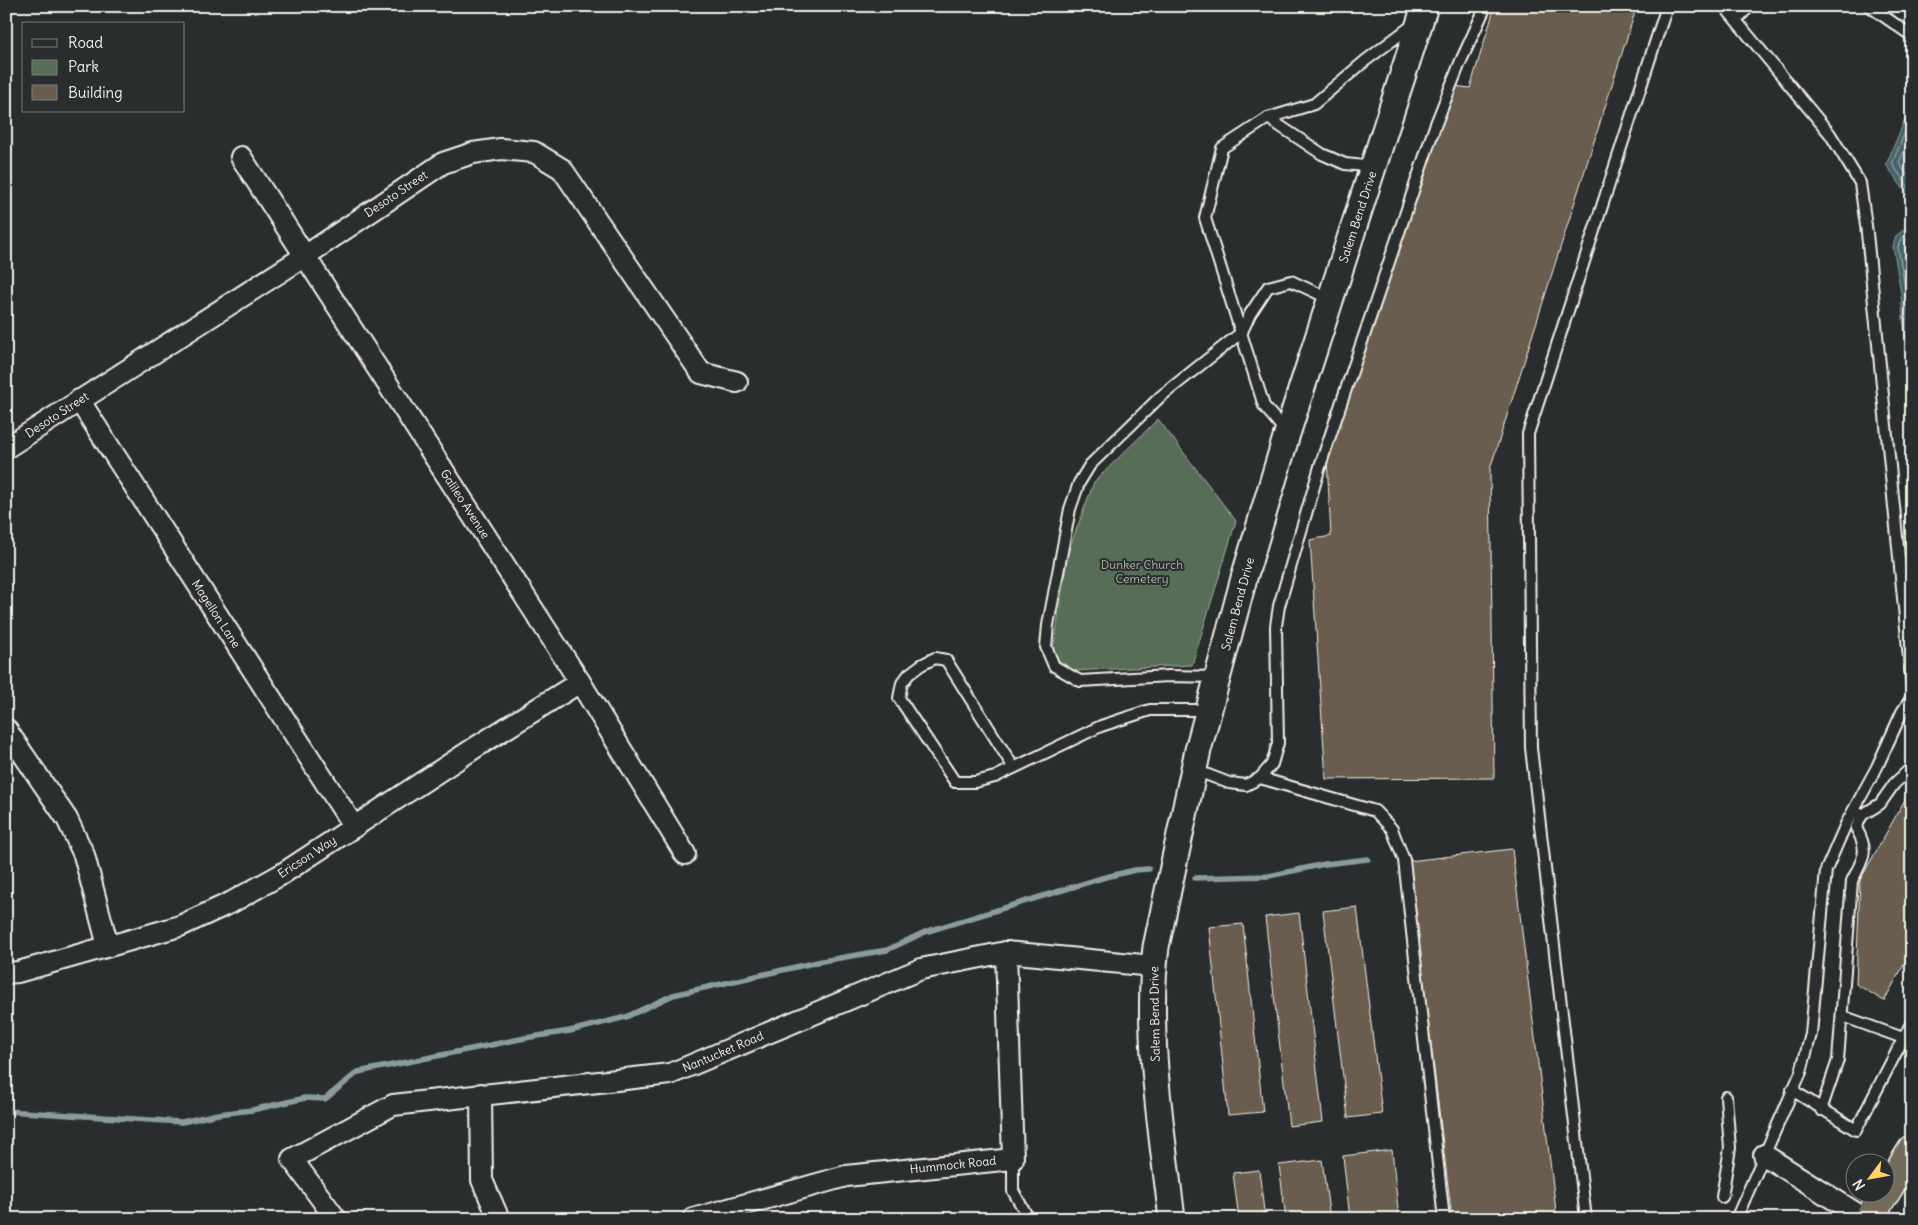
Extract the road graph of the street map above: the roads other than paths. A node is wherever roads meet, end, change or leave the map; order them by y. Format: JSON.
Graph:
{"nodes":[{"id":1,"x":1486,"y":6,"type":"edge"},
{"id":2,"x":1668,"y":6,"type":"edge"},
{"id":3,"x":1724,"y":6,"type":"edge"},
{"id":4,"x":1750,"y":6,"type":"edge"},
{"id":5,"x":1870,"y":6,"type":"edge"},
{"id":6,"x":1423,"y":13,"type":"edge"},
{"id":7,"x":1736,"y":20,"type":"junction"},
{"id":8,"x":1912,"y":36,"type":"edge"},
{"id":9,"x":1268,"y":118,"type":"junction"},
{"id":10,"x":241,"y":158,"type":"dead end"},
{"id":11,"x":1374,"y":167,"type":"junction"},
{"id":12,"x":305,"y":256,"type":"junction"},
{"id":13,"x":1330,"y":300,"type":"junction"},
{"id":14,"x":1242,"y":332,"type":"junction"},
{"id":15,"x":737,"y":382,"type":"dead end"},
{"id":16,"x":79,"y":400,"type":"junction"},
{"id":17,"x":1287,"y":434,"type":"junction"},
{"id":18,"x":6,"y":448,"type":"edge"},
{"id":19,"x":1909,"y":634,"type":"edge"},
{"id":20,"x":1219,"y":677,"type":"junction"},
{"id":21,"x":580,"y":682,"type":"junction"},
{"id":22,"x":1912,"y":689,"type":"edge"},
{"id":23,"x":1912,"y":697,"type":"edge"},
{"id":24,"x":1210,"y":710,"type":"junction"},
{"id":25,"x":6,"y":729,"type":"edge"},
{"id":26,"x":1014,"y":768,"type":"junction"},
{"id":27,"x":1912,"y":768,"type":"edge"},
{"id":28,"x":1194,"y":769,"type":"junction"},
{"id":29,"x":1260,"y":778,"type":"junction"},
{"id":30,"x":1858,"y":813,"type":"junction"},
{"id":31,"x":354,"y":827,"type":"junction"},
{"id":32,"x":685,"y":854,"type":"dead end"},
{"id":33,"x":108,"y":946,"type":"junction"},
{"id":34,"x":1006,"y":952,"type":"junction"},
{"id":35,"x":1153,"y":966,"type":"junction"},
{"id":36,"x":6,"y":973,"type":"edge"},
{"id":37,"x":1842,"y":1016,"type":"junction"},
{"id":38,"x":1912,"y":1022,"type":"edge"},
{"id":39,"x":1903,"y":1038,"type":"junction"},
{"id":40,"x":1792,"y":1090,"type":"junction"},
{"id":41,"x":481,"y":1094,"type":"junction"},
{"id":42,"x":1726,"y":1097,"type":"dead end"},
{"id":43,"x":1821,"y":1110,"type":"junction"},
{"id":44,"x":1912,"y":1150,"type":"edge"},
{"id":45,"x":1764,"y":1156,"type":"junction"},
{"id":46,"x":1013,"y":1159,"type":"junction"},
{"id":47,"x":1896,"y":1175,"type":"edge"},
{"id":48,"x":1722,"y":1197,"type":"dead end"},
{"id":49,"x":1879,"y":1202,"type":"edge"},
{"id":50,"x":336,"y":1219,"type":"edge"},
{"id":51,"x":498,"y":1219,"type":"edge"},
{"id":52,"x":693,"y":1219,"type":"edge"},
{"id":53,"x":1029,"y":1219,"type":"edge"},
{"id":54,"x":1172,"y":1219,"type":"edge"},
{"id":55,"x":1444,"y":1219,"type":"edge"},
{"id":56,"x":1586,"y":1219,"type":"edge"},
{"id":57,"x":1736,"y":1219,"type":"edge"},
{"id":58,"x":1865,"y":1219,"type":"edge"},
{"id":59,"x":1869,"y":1219,"type":"edge"}],
"edges":[{"from":1,"to":29,"type":"lane"},
{"from":2,"to":56,"type":"lane"},
{"from":3,"to":7,"type":"lane"},
{"from":4,"to":7,"type":"lane"},
{"from":5,"to":8,"type":"lane"},
{"from":6,"to":9,"type":"lane"},
{"from":6,"to":11,"type":"street","name":"Salem Bend Drive"},
{"from":7,"to":19,"type":"lane"},
{"from":9,"to":11,"type":"lane"},
{"from":9,"to":14,"type":"lane"},
{"from":10,"to":12,"type":"street","name":"Galileo Avenue"},
{"from":11,"to":13,"type":"street","name":"Salem Bend Drive"},
{"from":12,"to":15,"type":"street","name":"Desoto Street"},
{"from":12,"to":16,"type":"street","name":"Desoto Street"},
{"from":12,"to":21,"type":"street","name":"Galileo Avenue"},
{"from":13,"to":14,"type":"lane"},
{"from":13,"to":17,"type":"street","name":"Salem Bend Drive"},
{"from":14,"to":17,"type":"lane"},
{"from":14,"to":20,"type":"lane"},
{"from":16,"to":18,"type":"street","name":"Desoto Street"},
{"from":16,"to":31,"type":"street","name":"Magellon Lane"},
{"from":17,"to":20,"type":"street","name":"Salem Bend Drive"},
{"from":19,"to":22,"type":"lane"},
{"from":20,"to":24,"type":"street","name":"Salem Bend Drive"},
{"from":21,"to":31,"type":"street","name":"Ericson Way"},
{"from":21,"to":32,"type":"street","name":"Galileo Avenue"},
{"from":23,"to":30,"type":"lane"},
{"from":24,"to":26,"type":"lane"},
{"from":24,"to":28,"type":"street","name":"Salem Bend Drive"},
{"from":25,"to":33,"type":"street"},
{"from":26,"to":26,"type":"lane"},
{"from":27,"to":30,"type":"lane"},
{"from":28,"to":29,"type":"lane"},
{"from":28,"to":35,"type":"street","name":"Salem Bend Drive"},
{"from":29,"to":55,"type":"lane"},
{"from":30,"to":37,"type":"lane"},
{"from":30,"to":40,"type":"lane"},
{"from":31,"to":33,"type":"street","name":"Ericson Way"},
{"from":33,"to":36,"type":"street","name":"Ericson Way"},
{"from":34,"to":35,"type":"street","name":"Nantucket Road"},
{"from":34,"to":41,"type":"street","name":"Nantucket Road"},
{"from":34,"to":46,"type":"street","name":"Hummock Road"},
{"from":35,"to":54,"type":"street","name":"Salem Bend Drive"},
{"from":37,"to":39,"type":"lane"},
{"from":37,"to":43,"type":"lane"},
{"from":38,"to":39,"type":"lane"},
{"from":39,"to":43,"type":"lane"},
{"from":40,"to":43,"type":"lane"},
{"from":40,"to":45,"type":"lane"},
{"from":41,"to":50,"type":"street","name":"Nantucket Road"},
{"from":41,"to":51,"type":"street"},
{"from":42,"to":48,"type":"lane"},
{"from":44,"to":47,"type":"highway"},
{"from":45,"to":57,"type":"lane"},
{"from":45,"to":58,"type":"street"},
{"from":46,"to":52,"type":"street","name":"Hummock Road"},
{"from":46,"to":53,"type":"lane"},
{"from":49,"to":59,"type":"highway"}]}
